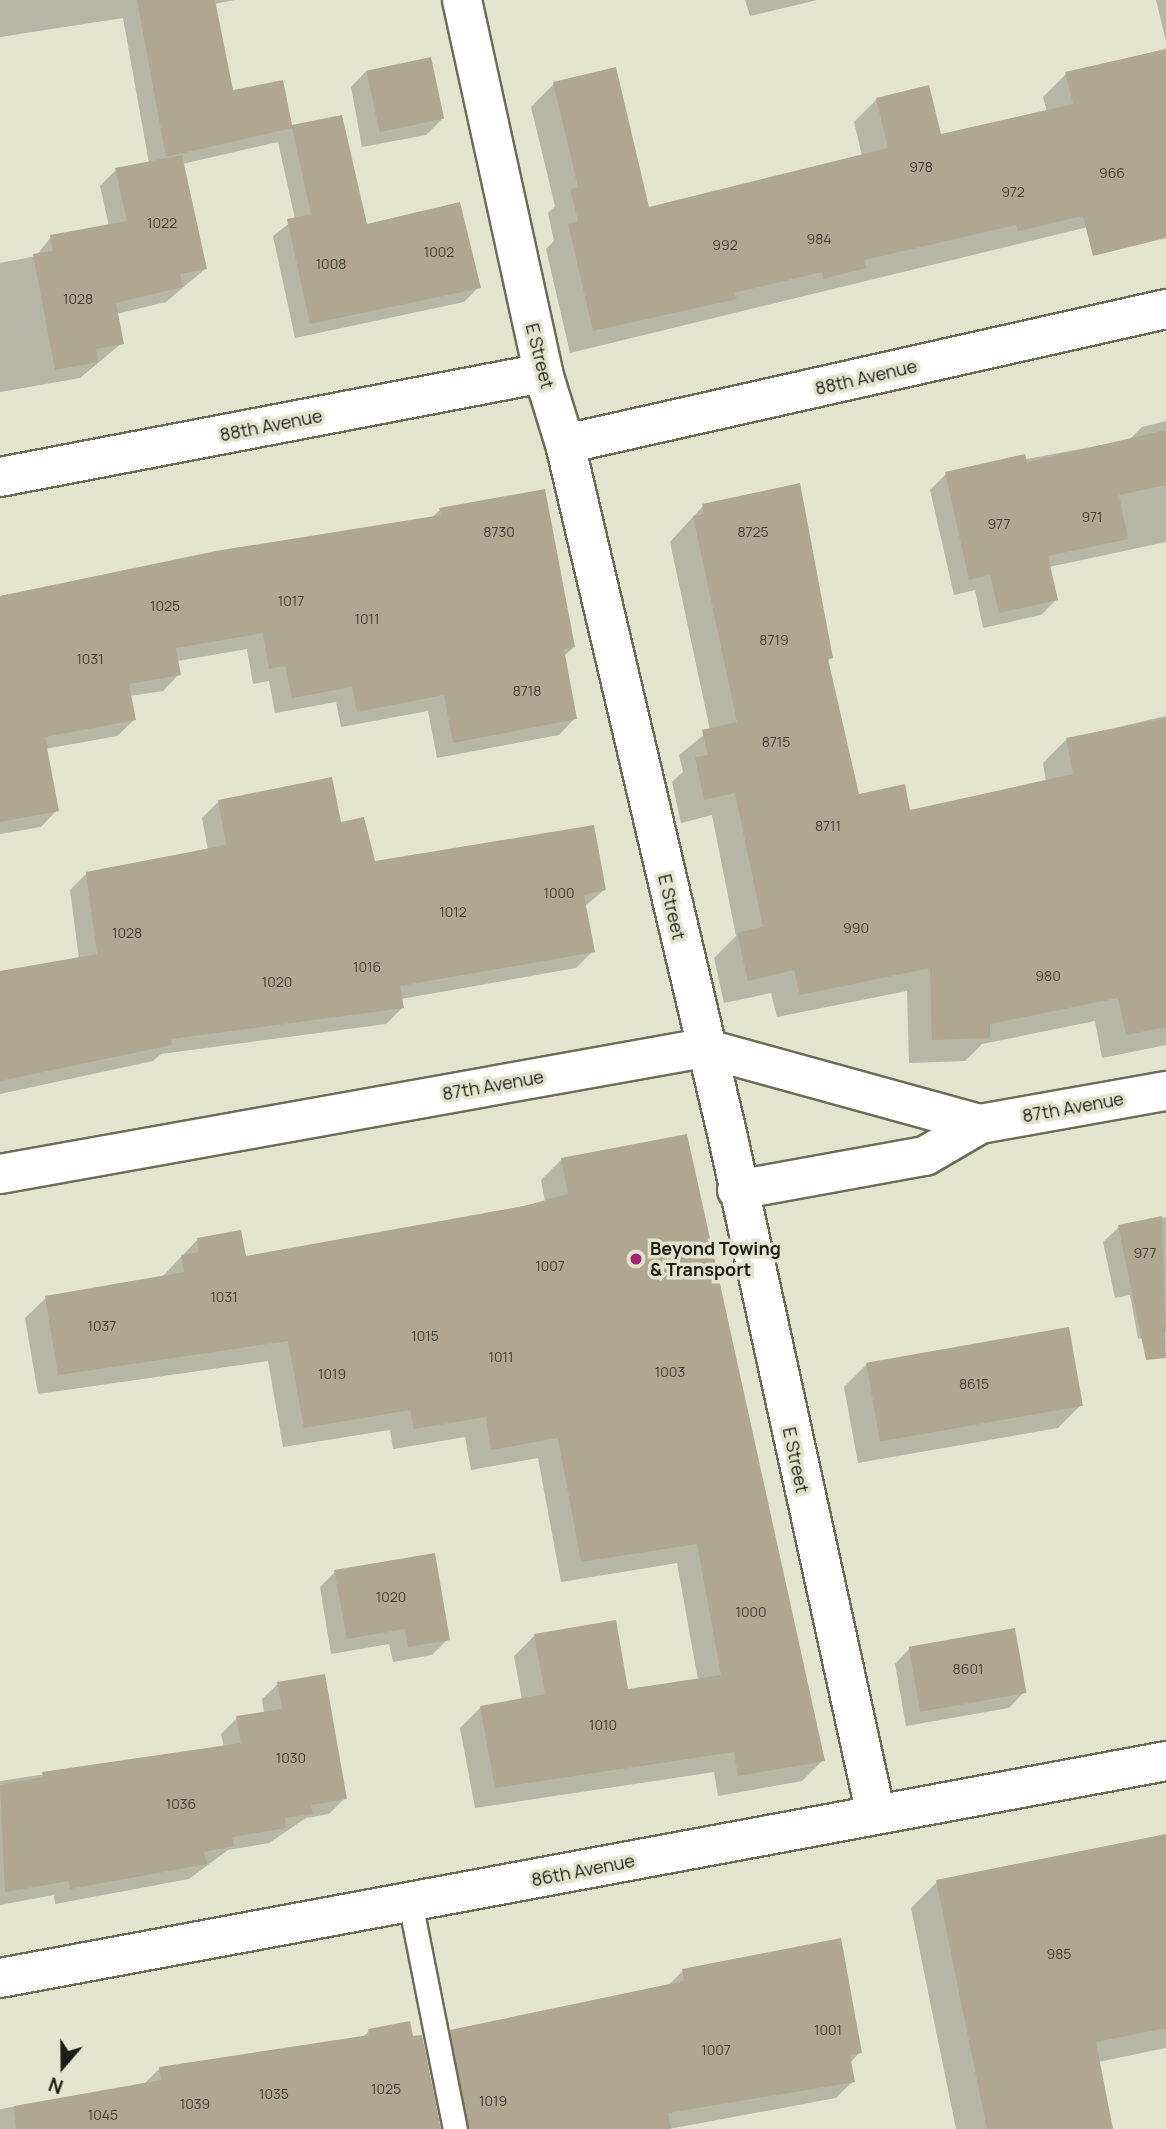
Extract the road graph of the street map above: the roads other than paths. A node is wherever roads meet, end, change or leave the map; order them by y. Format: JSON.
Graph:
{"nodes":[{"id":1,"x":463,"y":0,"type":"edge"},
{"id":2,"x":1166,"y":309,"type":"edge"},
{"id":3,"x":543,"y":373,"type":"junction"},
{"id":4,"x":565,"y":444,"type":"junction"},
{"id":5,"x":0,"y":477,"type":"edge"},
{"id":6,"x":704,"y":1048,"type":"junction"},
{"id":7,"x":1166,"y":1091,"type":"edge"},
{"id":8,"x":980,"y":1124,"type":"junction"},
{"id":9,"x":0,"y":1174,"type":"edge"},
{"id":10,"x":737,"y":1190,"type":"junction"},
{"id":11,"x":1166,"y":1761,"type":"edge"},
{"id":12,"x":876,"y":1815,"type":"junction"},
{"id":13,"x":410,"y":1902,"type":"junction"},
{"id":14,"x":0,"y":1978,"type":"edge"},
{"id":15,"x":455,"y":2129,"type":"edge"}],
"edges":[{"from":1,"to":3,"type":"street","name":"E Street"},
{"from":2,"to":4,"type":"street","name":"88th Avenue"},
{"from":3,"to":4,"type":"street","name":"E Street"},
{"from":3,"to":5,"type":"street","name":"88th Avenue"},
{"from":4,"to":6,"type":"street","name":"E Street"},
{"from":6,"to":8,"type":"street","name":"87th Avenue"},
{"from":6,"to":9,"type":"street","name":"87th Avenue"},
{"from":6,"to":10,"type":"street","name":"E Street"},
{"from":7,"to":8,"type":"street","name":"87th Avenue"},
{"from":8,"to":10,"type":"street","name":"87th Avenue"},
{"from":10,"to":12,"type":"street","name":"E Street"},
{"from":11,"to":12,"type":"street","name":"86th Avenue"},
{"from":12,"to":13,"type":"street","name":"86th Avenue"},
{"from":13,"to":14,"type":"street","name":"86th Avenue"},
{"from":13,"to":15,"type":"lane"}]}
